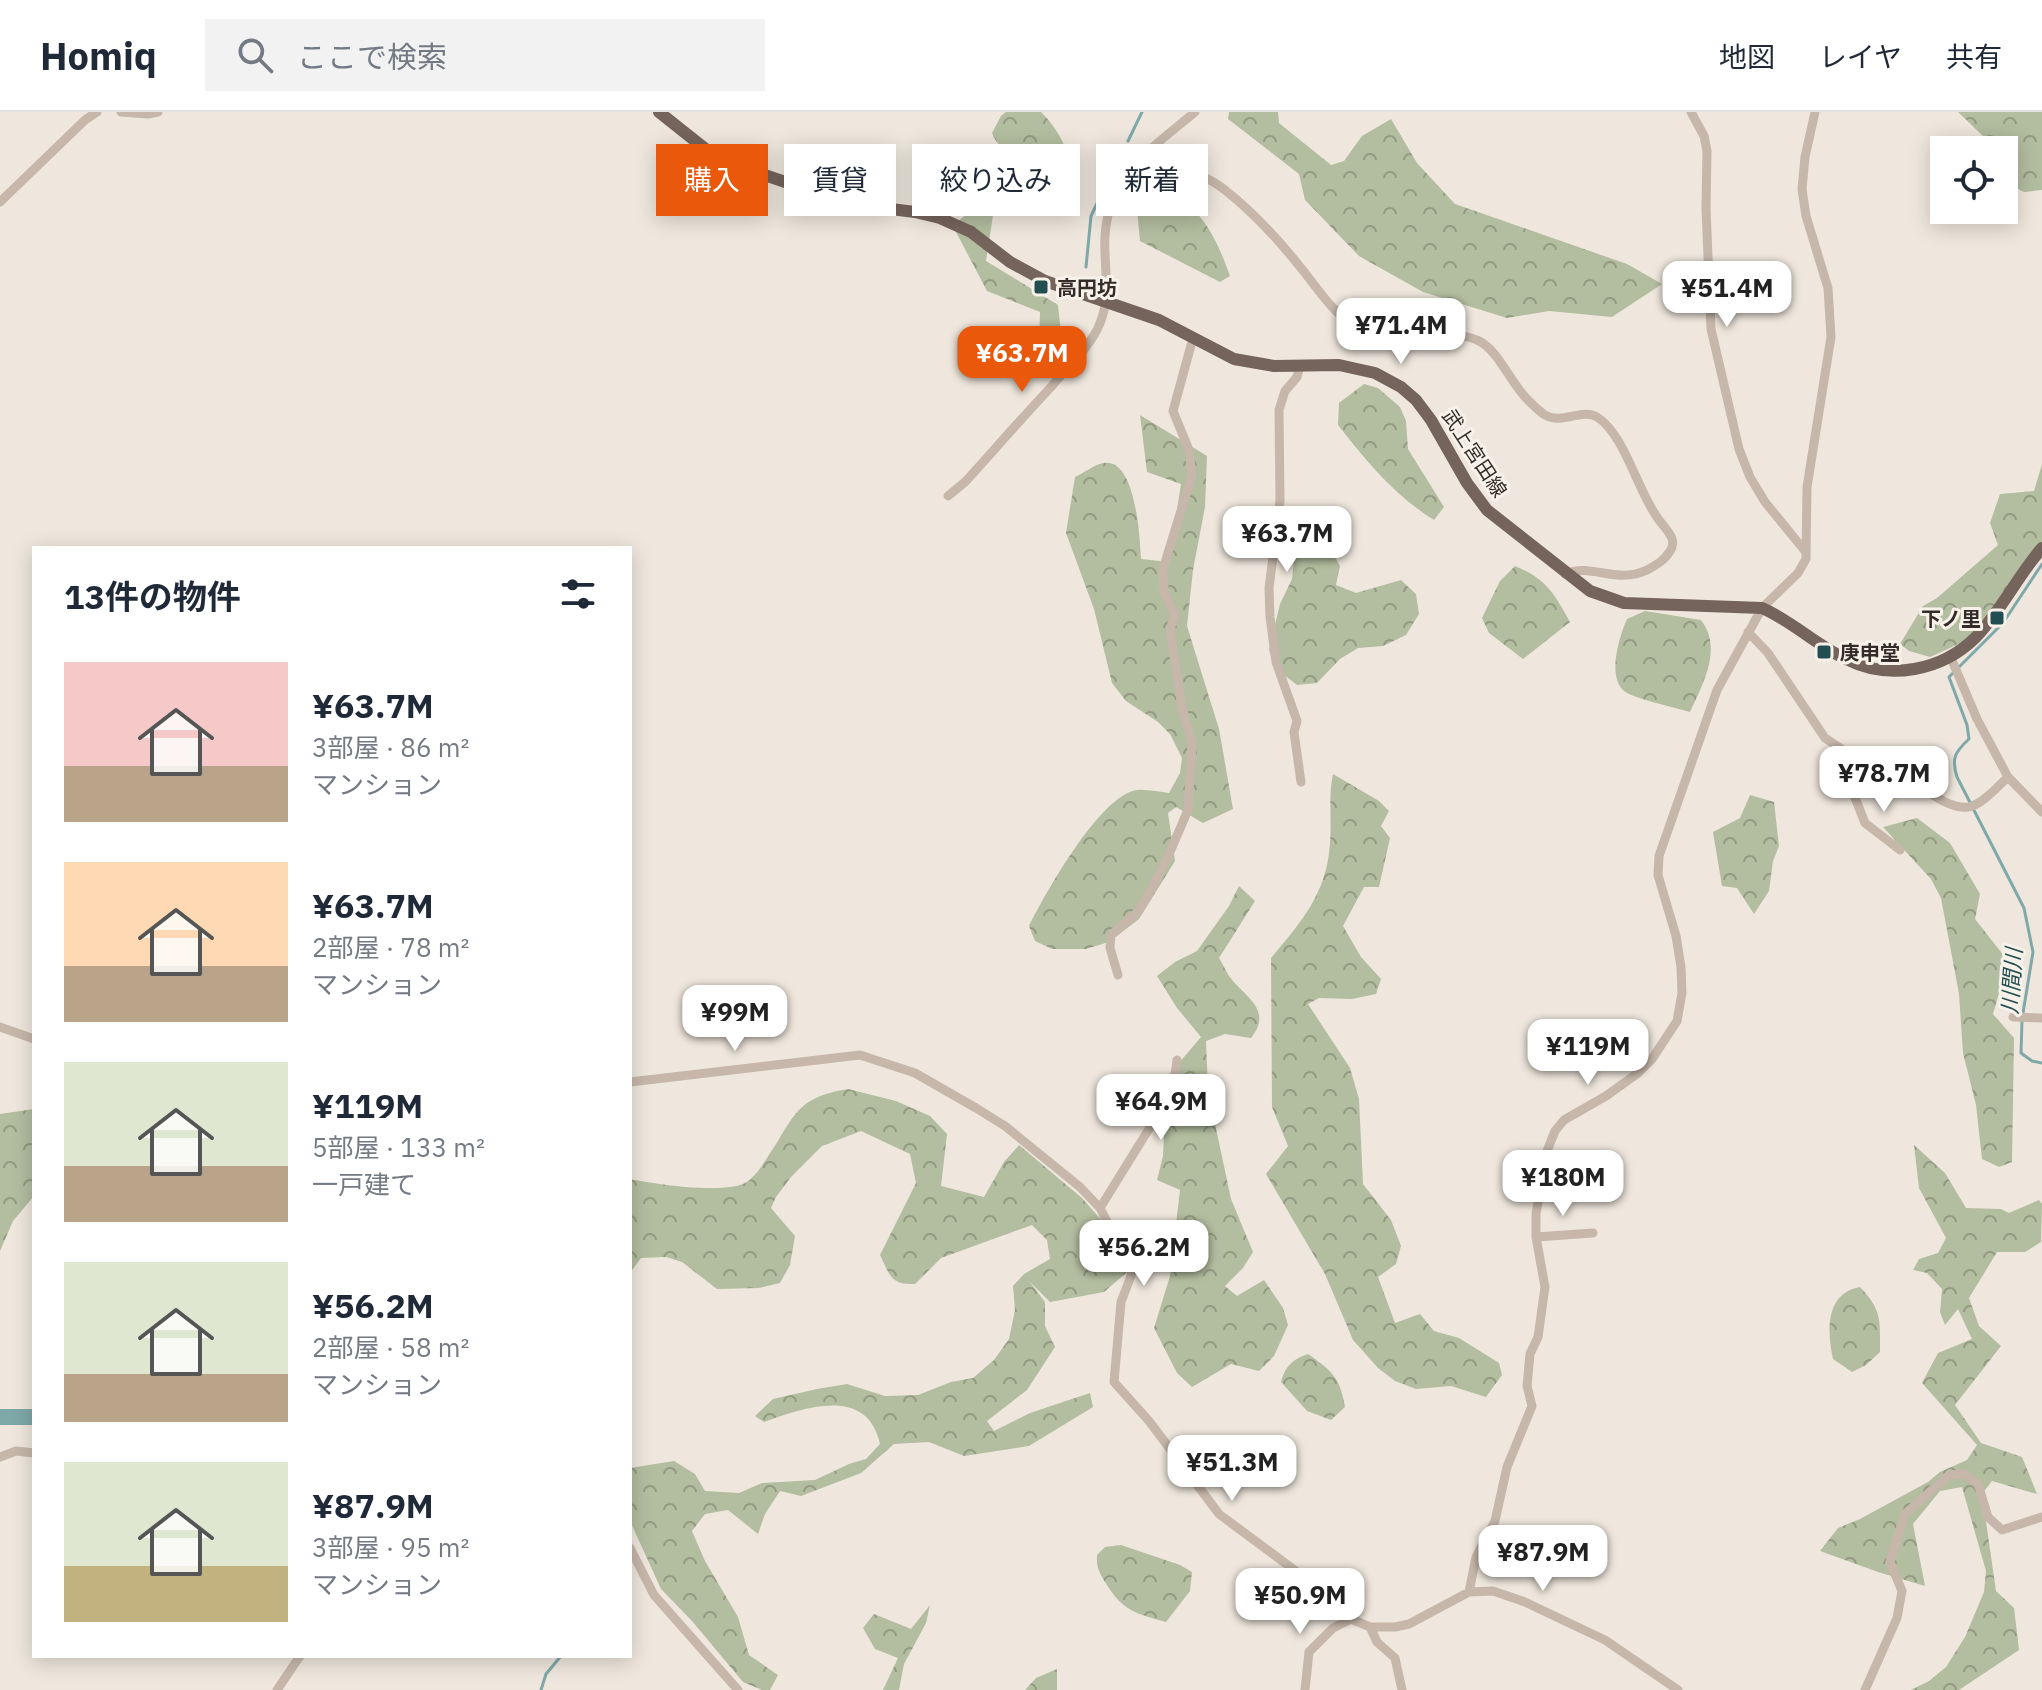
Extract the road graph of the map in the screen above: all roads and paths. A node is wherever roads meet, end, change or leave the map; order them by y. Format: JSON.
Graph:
{"nodes":[{"id":1,"x":97,"y":112,"type":"edge"},
{"id":2,"x":121,"y":112,"type":"edge"},
{"id":3,"x":158,"y":112,"type":"edge"},
{"id":4,"x":659,"y":112,"type":"edge"},
{"id":5,"x":1195,"y":112,"type":"edge"},
{"id":6,"x":1691,"y":112,"type":"edge"},
{"id":7,"x":1815,"y":112,"type":"edge"},
{"id":8,"x":1158,"y":144,"type":"edge"},
{"id":9,"x":1208,"y":178,"type":"edge"},
{"id":10,"x":0,"y":202,"type":"edge"},
{"id":11,"x":1108,"y":216,"type":"edge"},
{"id":12,"x":1107,"y":300,"type":"junction"},
{"id":13,"x":1193,"y":338,"type":"junction"},
{"id":14,"x":1300,"y":366,"type":"junction"},
{"id":15,"x":948,"y":496,"type":"dead end"},
{"id":16,"x":2042,"y":548,"type":"edge"},
{"id":17,"x":1805,"y":551,"type":"junction"},
{"id":18,"x":1565,"y":574,"type":"junction"},
{"id":19,"x":1762,"y":608,"type":"junction"},
{"id":20,"x":1748,"y":632,"type":"junction"},
{"id":21,"x":1951,"y":658,"type":"junction"},
{"id":22,"x":1852,"y":753,"type":"junction"},
{"id":23,"x":2008,"y":777,"type":"junction"},
{"id":24,"x":1301,"y":782,"type":"dead end"},
{"id":25,"x":2042,"y":812,"type":"edge"},
{"id":26,"x":1900,"y":850,"type":"dead end"},
{"id":27,"x":1118,"y":975,"type":"dead end"},
{"id":28,"x":2013,"y":1017,"type":"dead end"},
{"id":29,"x":2042,"y":1018,"type":"edge"},
{"id":30,"x":0,"y":1027,"type":"edge"},
{"id":31,"x":32,"y":1038,"type":"edge"},
{"id":32,"x":1177,"y":1060,"type":"dead end"},
{"id":33,"x":632,"y":1082,"type":"edge"},
{"id":34,"x":1100,"y":1208,"type":"junction"},
{"id":35,"x":1593,"y":1233,"type":"dead end"},
{"id":36,"x":1536,"y":1237,"type":"junction"},
{"id":37,"x":32,"y":1453,"type":"edge"},
{"id":38,"x":0,"y":1457,"type":"edge"},
{"id":39,"x":2042,"y":1517,"type":"edge"},
{"id":40,"x":632,"y":1552,"type":"edge"},
{"id":41,"x":1469,"y":1592,"type":"junction"},
{"id":42,"x":1351,"y":1619,"type":"junction"},
{"id":43,"x":1370,"y":1627,"type":"junction"},
{"id":44,"x":299,"y":1658,"type":"edge"},
{"id":45,"x":277,"y":1690,"type":"edge"},
{"id":46,"x":738,"y":1690,"type":"edge"},
{"id":47,"x":1305,"y":1690,"type":"edge"},
{"id":48,"x":1402,"y":1690,"type":"edge"},
{"id":49,"x":1678,"y":1690,"type":"edge"},
{"id":50,"x":1865,"y":1690,"type":"edge"}],
"edges":[{"from":1,"to":10,"type":"street"},
{"from":2,"to":3,"type":"street"},
{"from":4,"to":12,"type":"main road","name":"武上宮田線"},
{"from":5,"to":8,"type":"street"},
{"from":6,"to":17,"type":"street"},
{"from":7,"to":17,"type":"street"},
{"from":9,"to":18,"type":"street"},
{"from":11,"to":12,"type":"street"},
{"from":12,"to":13,"type":"main road","name":"武上宮田線"},
{"from":12,"to":15,"type":"street"},
{"from":13,"to":14,"type":"main road","name":"武上宮田線"},
{"from":13,"to":27,"type":"street"},
{"from":14,"to":18,"type":"main road","name":"武上宮田線"},
{"from":14,"to":24,"type":"street"},
{"from":16,"to":21,"type":"main road","name":"武上宮田線"},
{"from":17,"to":19,"type":"street"},
{"from":18,"to":19,"type":"main road","name":"武上宮田線"},
{"from":19,"to":20,"type":"street"},
{"from":19,"to":21,"type":"main road","name":"武上宮田線"},
{"from":20,"to":22,"type":"street"},
{"from":20,"to":36,"type":"street"},
{"from":21,"to":23,"type":"street"},
{"from":22,"to":23,"type":"street"},
{"from":22,"to":26,"type":"street"},
{"from":23,"to":25,"type":"street"},
{"from":28,"to":29,"type":"street"},
{"from":30,"to":31,"type":"street"},
{"from":32,"to":34,"type":"street"},
{"from":33,"to":34,"type":"street"},
{"from":34,"to":42,"type":"street"},
{"from":35,"to":36,"type":"street"},
{"from":36,"to":41,"type":"street"},
{"from":37,"to":38,"type":"street"},
{"from":39,"to":50,"type":"street"},
{"from":40,"to":46,"type":"street"},
{"from":41,"to":43,"type":"street"},
{"from":41,"to":49,"type":"street"},
{"from":42,"to":43,"type":"street"},
{"from":42,"to":47,"type":"street"},
{"from":43,"to":48,"type":"street"},
{"from":44,"to":45,"type":"street"}]}
